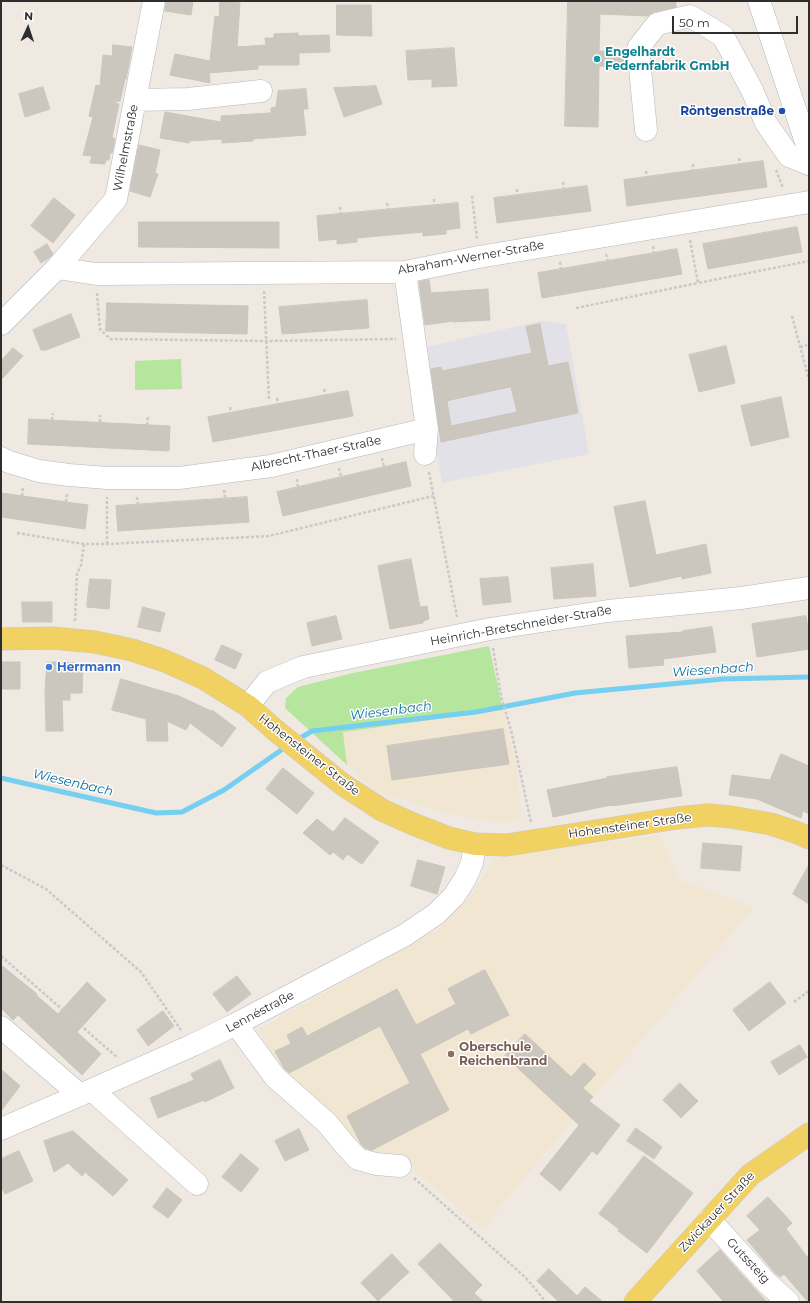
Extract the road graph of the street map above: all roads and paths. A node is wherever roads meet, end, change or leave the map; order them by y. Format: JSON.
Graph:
{"nodes":[{"id":1,"x":154,"y":1,"type":"edge"},
{"id":2,"x":760,"y":1,"type":"edge"},
{"id":3,"x":262,"y":91,"type":"dead end"},
{"id":4,"x":135,"y":100,"type":"junction"},
{"id":5,"x":646,"y":130,"type":"dead end"},
{"id":6,"x":809,"y":151,"type":"edge"},
{"id":7,"x":739,"y":158,"type":"dead end"},
{"id":8,"x":692,"y":164,"type":"dead end"},
{"id":9,"x":740,"y":164,"type":"dead end"},
{"id":10,"x":809,"y":164,"type":"edge"},
{"id":11,"x":774,"y":166,"type":"dead end"},
{"id":12,"x":646,"y":171,"type":"dead end"},
{"id":13,"x":693,"y":171,"type":"dead end"},
{"id":14,"x":647,"y":177,"type":"dead end"},
{"id":15,"x":563,"y":182,"type":"dead end"},
{"id":16,"x":564,"y":188,"type":"dead end"},
{"id":17,"x":517,"y":189,"type":"dead end"},
{"id":18,"x":517,"y":195,"type":"dead end"},
{"id":19,"x":472,"y":196,"type":"dead end"},
{"id":20,"x":434,"y":199,"type":"dead end"},
{"id":21,"x":387,"y":203,"type":"dead end"},
{"id":22,"x":800,"y":203,"type":"edge"},
{"id":23,"x":434,"y":205,"type":"dead end"},
{"id":24,"x":340,"y":207,"type":"dead end"},
{"id":25,"x":388,"y":210,"type":"dead end"},
{"id":26,"x":341,"y":214,"type":"dead end"},
{"id":27,"x":686,"y":222,"type":"junction"},
{"id":28,"x":654,"y":249,"type":"dead end"},
{"id":29,"x":654,"y":253,"type":"dead end"},
{"id":30,"x":479,"y":257,"type":"junction"},
{"id":31,"x":809,"y":261,"type":"edge"},
{"id":32,"x":57,"y":268,"type":"junction"},
{"id":33,"x":405,"y":272,"type":"junction"},
{"id":34,"x":263,"y":273,"type":"junction"},
{"id":35,"x":96,"y":274,"type":"junction"},
{"id":36,"x":698,"y":284,"type":"junction"},
{"id":37,"x":576,"y":308,"type":"dead end"},
{"id":38,"x":792,"y":316,"type":"dead end"},
{"id":39,"x":1,"y":324,"type":"edge"},
{"id":40,"x":415,"y":339,"type":"junction"},
{"id":41,"x":266,"y":341,"type":"junction"},
{"id":42,"x":807,"y":345,"type":"dead end"},
{"id":43,"x":800,"y":346,"type":"junction"},
{"id":44,"x":809,"y":380,"type":"edge"},
{"id":45,"x":324,"y":389,"type":"dead end"},
{"id":46,"x":324,"y":395,"type":"dead end"},
{"id":47,"x":277,"y":398,"type":"dead end"},
{"id":48,"x":269,"y":400,"type":"dead end"},
{"id":49,"x":278,"y":404,"type":"dead end"},
{"id":50,"x":230,"y":407,"type":"dead end"},
{"id":51,"x":231,"y":412,"type":"dead end"},
{"id":52,"x":53,"y":414,"type":"dead end"},
{"id":53,"x":100,"y":415,"type":"dead end"},
{"id":54,"x":148,"y":416,"type":"dead end"},
{"id":55,"x":52,"y":420,"type":"dead end"},
{"id":56,"x":100,"y":422,"type":"dead end"},
{"id":57,"x":147,"y":425,"type":"dead end"},
{"id":58,"x":427,"y":429,"type":"junction"},
{"id":59,"x":425,"y":454,"type":"joint"},
{"id":60,"x":1,"y":458,"type":"edge"},
{"id":61,"x":107,"y":478,"type":"junction"},
{"id":62,"x":433,"y":496,"type":"junction"},
{"id":63,"x":16,"y":533,"type":"dead end"},
{"id":64,"x":84,"y":544,"type":"junction"},
{"id":65,"x":107,"y":544,"type":"junction"},
{"id":66,"x":809,"y":588,"type":"edge"},
{"id":67,"x":76,"y":610,"type":"dead end"},
{"id":68,"x":490,"y":629,"type":"junction"},
{"id":69,"x":460,"y":636,"type":"junction"},
{"id":70,"x":1,"y":639,"type":"edge"},
{"id":71,"x":248,"y":706,"type":"junction"},
{"id":72,"x":809,"y":838,"type":"edge"},
{"id":73,"x":535,"y":840,"type":"junction"},
{"id":74,"x":475,"y":844,"type":"junction"},
{"id":75,"x":1,"y":865,"type":"edge"},
{"id":76,"x":1,"y":956,"type":"edge"},
{"id":77,"x":809,"y":991,"type":"edge"},
{"id":78,"x":794,"y":1002,"type":"dead end"},
{"id":79,"x":236,"y":1024,"type":"junction"},
{"id":80,"x":1,"y":1027,"type":"edge"},
{"id":81,"x":193,"y":1045,"type":"junction"},
{"id":82,"x":134,"y":1072,"type":"junction"},
{"id":83,"x":86,"y":1093,"type":"junction"},
{"id":84,"x":1,"y":1129,"type":"edge"},
{"id":85,"x":809,"y":1134,"type":"edge"},
{"id":86,"x":400,"y":1166,"type":"joint"},
{"id":87,"x":197,"y":1184,"type":"dead end"},
{"id":88,"x":709,"y":1219,"type":"junction"},
{"id":89,"x":546,"y":1302,"type":"edge"},
{"id":90,"x":635,"y":1302,"type":"edge"},
{"id":91,"x":788,"y":1302,"type":"edge"}],
"edges":[{"from":1,"to":4,"type":"street","name":"Wilhelmstraße"},
{"from":2,"to":6,"type":"street"},
{"from":3,"to":4,"type":"street"},
{"from":4,"to":32,"type":"street","name":"Wilhelmstraße"},
{"from":5,"to":10,"type":"street"},
{"from":7,"to":9,"type":"path"},
{"from":8,"to":13,"type":"path"},
{"from":11,"to":22,"type":"path"},
{"from":12,"to":14,"type":"path"},
{"from":15,"to":16,"type":"path"},
{"from":17,"to":18,"type":"path"},
{"from":19,"to":30,"type":"path"},
{"from":20,"to":23,"type":"path"},
{"from":21,"to":25,"type":"path"},
{"from":22,"to":27,"type":"street","name":"Abraham-Werner-Straße"},
{"from":24,"to":26,"type":"path"},
{"from":27,"to":30,"type":"street","name":"Abraham-Werner-Straße"},
{"from":27,"to":36,"type":"path"},
{"from":28,"to":29,"type":"path"},
{"from":30,"to":33,"type":"street","name":"Abraham-Werner-Straße"},
{"from":31,"to":36,"type":"path"},
{"from":32,"to":35,"type":"street","name":"Abraham-Werner-Straße"},
{"from":32,"to":39,"type":"street","name":"Wilhelmstraße"},
{"from":33,"to":34,"type":"street","name":"Abraham-Werner-Straße"},
{"from":33,"to":40,"type":"street"},
{"from":34,"to":35,"type":"street","name":"Abraham-Werner-Straße"},
{"from":34,"to":41,"type":"path"},
{"from":35,"to":41,"type":"path"},
{"from":36,"to":37,"type":"path"},
{"from":38,"to":43,"type":"path"},
{"from":40,"to":41,"type":"path"},
{"from":40,"to":58,"type":"street"},
{"from":41,"to":48,"type":"path"},
{"from":42,"to":43,"type":"path"},
{"from":43,"to":44,"type":"path"},
{"from":45,"to":46,"type":"path"},
{"from":47,"to":49,"type":"path"},
{"from":50,"to":51,"type":"path"},
{"from":52,"to":55,"type":"path"},
{"from":53,"to":56,"type":"path"},
{"from":54,"to":57,"type":"path"},
{"from":58,"to":59,"type":"street"},
{"from":58,"to":61,"type":"street","name":"Albrecht-Thaer-Straße"},
{"from":59,"to":62,"type":"path"},
{"from":60,"to":61,"type":"street","name":"Albrecht-Thaer-Straße"},
{"from":61,"to":65,"type":"path"},
{"from":62,"to":65,"type":"path"},
{"from":62,"to":69,"type":"path"},
{"from":63,"to":64,"type":"path"},
{"from":64,"to":65,"type":"path"},
{"from":64,"to":67,"type":"path"},
{"from":66,"to":68,"type":"street","name":"Heinrich-Bretschneider-Straße"},
{"from":68,"to":69,"type":"street","name":"Heinrich-Bretschneider-Straße"},
{"from":68,"to":73,"type":"path"},
{"from":69,"to":71,"type":"street","name":"Heinrich-Bretschneider-Straße"},
{"from":70,"to":71,"type":"main road","name":"Hohensteiner Straße"},
{"from":71,"to":74,"type":"main road","name":"Hohensteiner Straße"},
{"from":72,"to":73,"type":"main road","name":"Hohensteiner Straße"},
{"from":73,"to":74,"type":"main road","name":"Hohensteiner Straße"},
{"from":74,"to":79,"type":"street","name":"Lennéstraße"},
{"from":75,"to":81,"type":"path"},
{"from":76,"to":82,"type":"path"},
{"from":77,"to":78,"type":"path"},
{"from":79,"to":81,"type":"street","name":"Lennéstraße"},
{"from":79,"to":86,"type":"street"},
{"from":80,"to":83,"type":"street"},
{"from":81,"to":82,"type":"street","name":"Lennéstraße"},
{"from":82,"to":83,"type":"street","name":"Lennéstraße"},
{"from":83,"to":84,"type":"street","name":"Lennéstraße"},
{"from":83,"to":87,"type":"street"},
{"from":85,"to":88,"type":"main road","name":"Zwickauer Straße"},
{"from":86,"to":89,"type":"path"},
{"from":88,"to":90,"type":"main road","name":"Zwickauer Straße"},
{"from":88,"to":91,"type":"street","name":"Gutssteig"}]}
